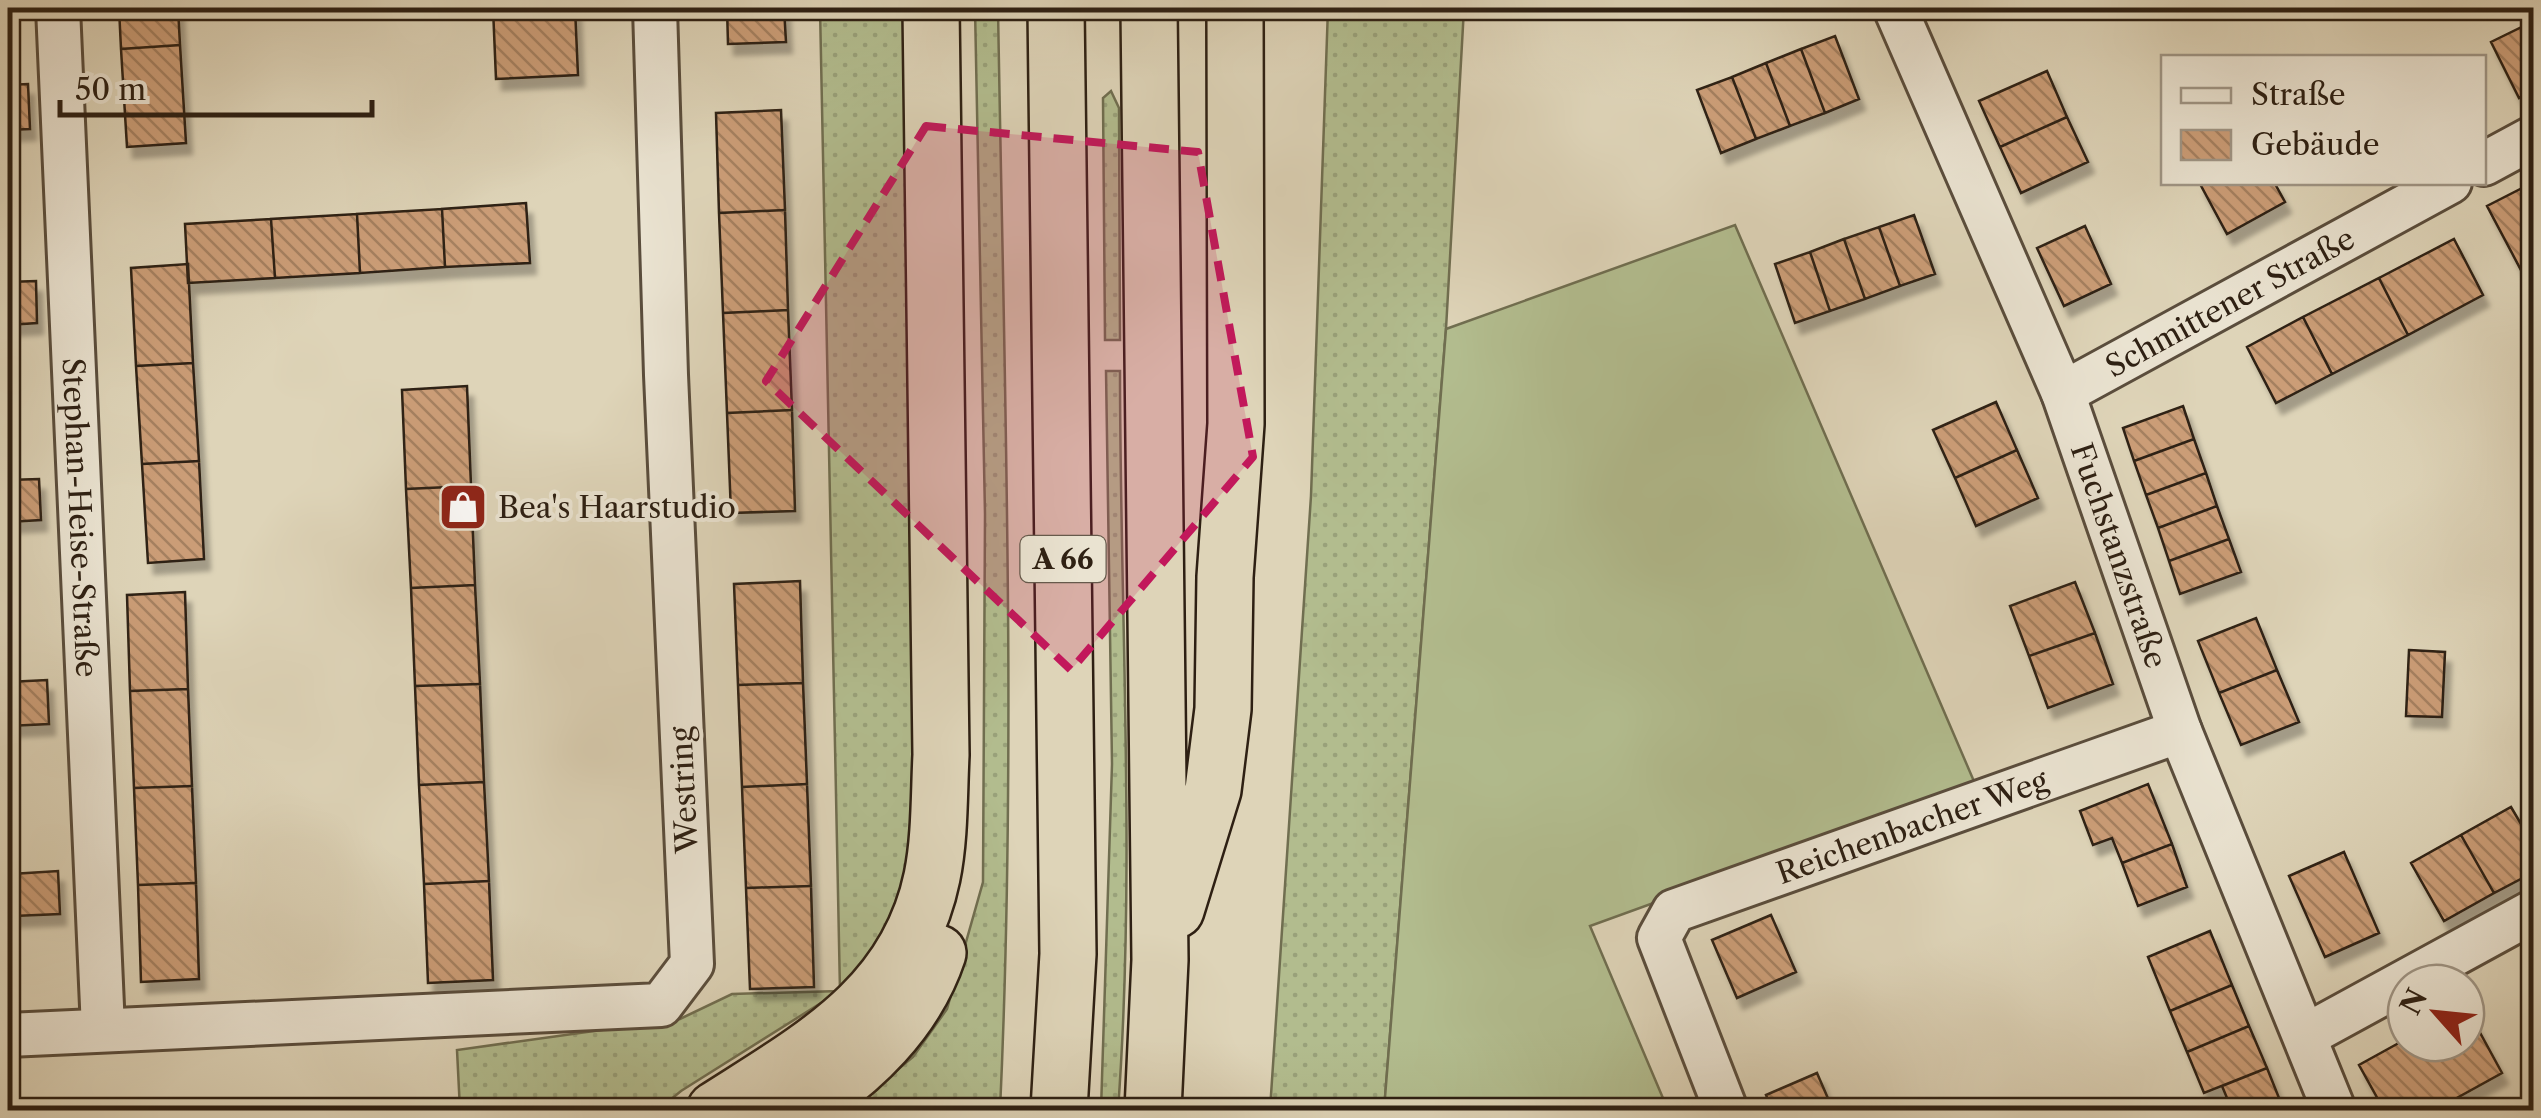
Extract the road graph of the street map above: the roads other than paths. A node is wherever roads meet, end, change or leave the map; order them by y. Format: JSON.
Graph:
{"nodes":[{"id":1,"x":58,"y":8,"type":"edge"},
{"id":2,"x":656,"y":8,"type":"edge"},
{"id":3,"x":930,"y":8,"type":"edge"},
{"id":4,"x":953,"y":8,"type":"edge"},
{"id":5,"x":1056,"y":8,"type":"edge"},
{"id":6,"x":1149,"y":8,"type":"edge"},
{"id":7,"x":1235,"y":8,"type":"edge"},
{"id":8,"x":1895,"y":8,"type":"edge"},
{"id":9,"x":2534,"y":137,"type":"edge"},
{"id":10,"x":2486,"y":163,"type":"edge"},
{"id":11,"x":2445,"y":185,"type":"edge"},
{"id":12,"x":2063,"y":394,"type":"junction"},
{"id":13,"x":2180,"y":731,"type":"junction"},
{"id":14,"x":2534,"y":911,"type":"edge"},
{"id":15,"x":1160,"y":960,"type":"junction"},
{"id":16,"x":103,"y":1029,"type":"junction"},
{"id":17,"x":8,"y":1035,"type":"edge"},
{"id":18,"x":2304,"y":1036,"type":"junction"},
{"id":19,"x":716,"y":1110,"type":"edge"},
{"id":20,"x":803,"y":1110,"type":"edge"},
{"id":21,"x":1059,"y":1110,"type":"edge"},
{"id":22,"x":1153,"y":1110,"type":"edge"},
{"id":23,"x":1726,"y":1110,"type":"edge"},
{"id":24,"x":2334,"y":1110,"type":"edge"}],
"edges":[{"from":1,"to":16,"type":"street","name":"Stephan-Heise-Straße"},
{"from":2,"to":16,"type":"street","name":"Westring"},
{"from":3,"to":19,"type":"highway"},
{"from":4,"to":20,"type":"highway"},
{"from":5,"to":21,"type":"highway","number":"A 66"},
{"from":6,"to":15,"type":"highway"},
{"from":7,"to":15,"type":"highway"},
{"from":8,"to":12,"type":"street","name":"Fuchstanzstraße"},
{"from":9,"to":10,"type":"street"},
{"from":11,"to":12,"type":"street","name":"Schmittener Straße"},
{"from":12,"to":13,"type":"street","name":"Fuchstanzstraße"},
{"from":13,"to":18,"type":"street","name":"Fuchstanzstraße"},
{"from":13,"to":23,"type":"street","name":"Reichenbacher Weg"},
{"from":14,"to":18,"type":"street"},
{"from":15,"to":22,"type":"highway"},
{"from":16,"to":17,"type":"street"},
{"from":18,"to":24,"type":"street","name":"Fuchstanzstraße"}]}
